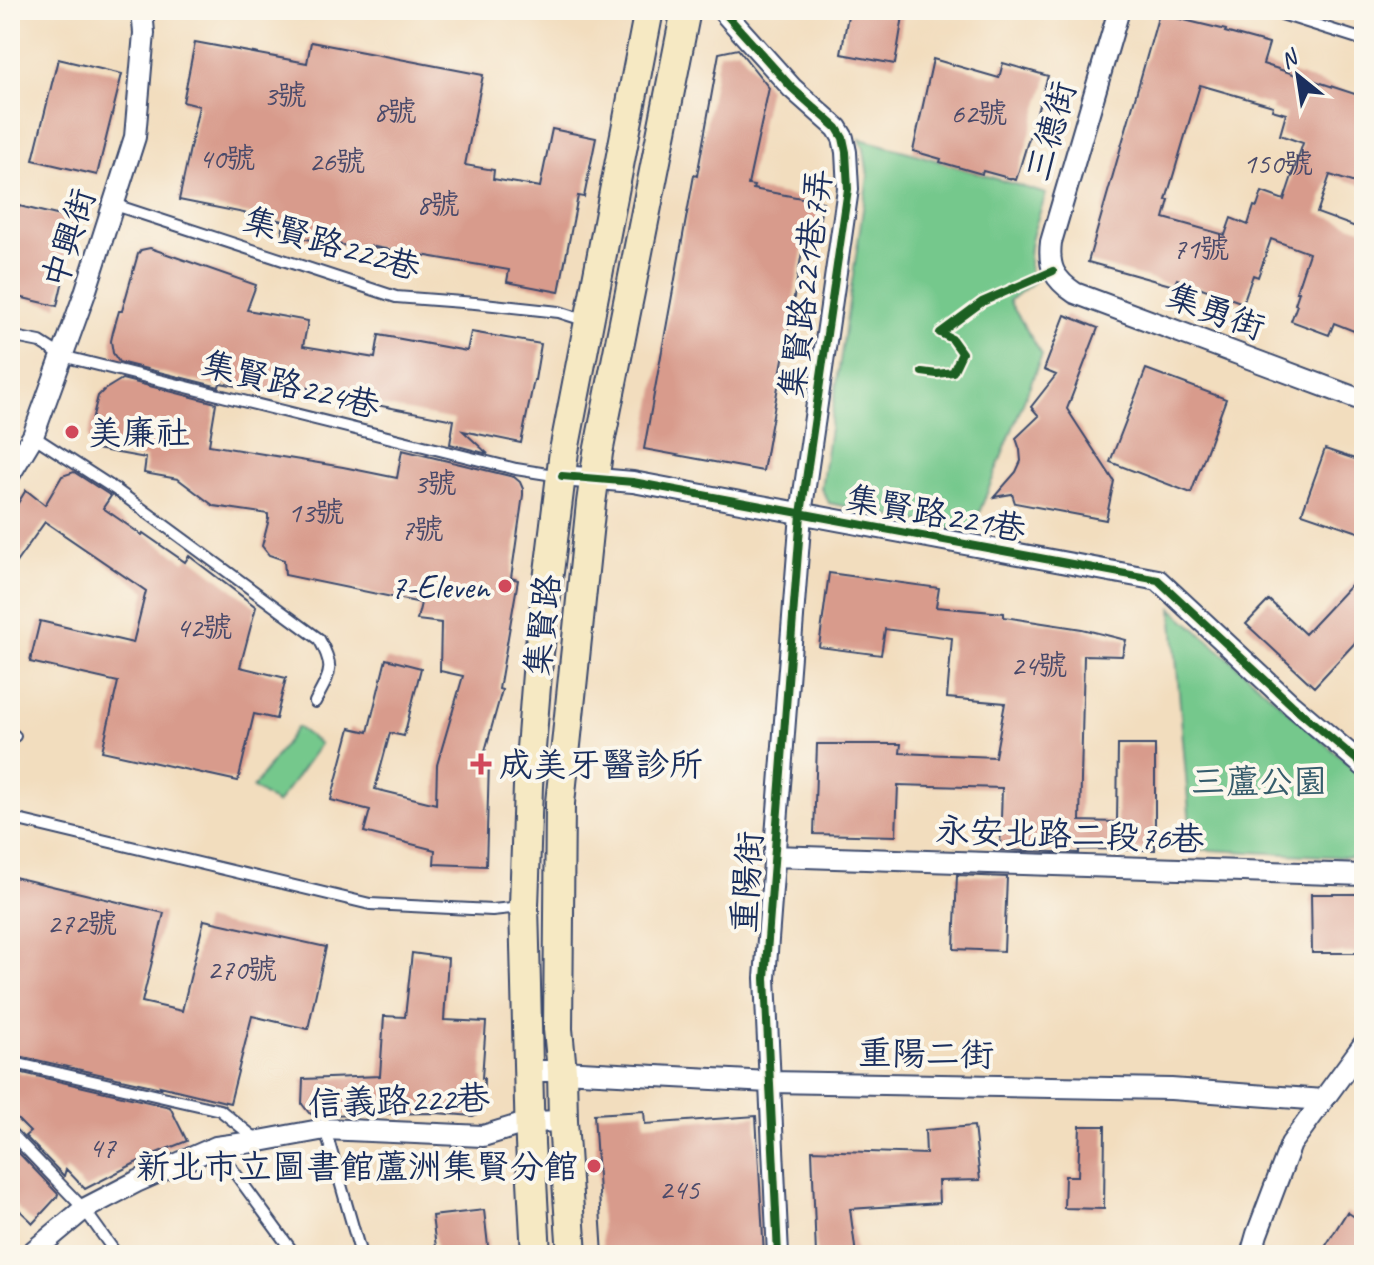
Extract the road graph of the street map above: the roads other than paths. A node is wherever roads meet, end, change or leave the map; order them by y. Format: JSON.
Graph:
{"nodes":[{"id":1,"x":142,"y":10,"type":"edge"},
{"id":2,"x":649,"y":10,"type":"edge"},
{"id":3,"x":686,"y":10,"type":"edge"},
{"id":4,"x":722,"y":10,"type":"edge"},
{"id":5,"x":1119,"y":10,"type":"edge"},
{"id":6,"x":1269,"y":10,"type":"edge"},
{"id":7,"x":1364,"y":40,"type":"edge"},
{"id":8,"x":112,"y":204,"type":"junction"},
{"id":9,"x":1053,"y":271,"type":"joint"},
{"id":10,"x":589,"y":322,"type":"junction"},
{"id":11,"x":10,"y":336,"type":"edge"},
{"id":12,"x":62,"y":356,"type":"junction"},
{"id":13,"x":1364,"y":401,"type":"edge"},
{"id":14,"x":33,"y":436,"type":"junction"},
{"id":15,"x":10,"y":474,"type":"edge"},
{"id":16,"x":562,"y":476,"type":"junction"},
{"id":17,"x":594,"y":478,"type":"junction"},
{"id":18,"x":801,"y":514,"type":"junction"},
{"id":19,"x":315,"y":702,"type":"dead end"},
{"id":20,"x":1364,"y":766,"type":"edge"},
{"id":21,"x":10,"y":818,"type":"edge"},
{"id":22,"x":773,"y":856,"type":"junction"},
{"id":23,"x":1364,"y":875,"type":"edge"},
{"id":24,"x":524,"y":906,"type":"junction"},
{"id":25,"x":1364,"y":1044,"type":"edge"},
{"id":26,"x":10,"y":1062,"type":"edge"},
{"id":27,"x":529,"y":1071,"type":"junction"},
{"id":28,"x":562,"y":1071,"type":"junction"},
{"id":29,"x":769,"y":1082,"type":"junction"},
{"id":30,"x":1323,"y":1100,"type":"junction"},
{"id":31,"x":563,"y":1121,"type":"junction"},
{"id":32,"x":529,"y":1122,"type":"junction"},
{"id":33,"x":325,"y":1129,"type":"junction"},
{"id":34,"x":10,"y":1132,"type":"edge"},
{"id":35,"x":260,"y":1141,"type":"junction"},
{"id":36,"x":216,"y":1147,"type":"junction"},
{"id":37,"x":84,"y":1209,"type":"junction"},
{"id":38,"x":29,"y":1255,"type":"edge"},
{"id":39,"x":117,"y":1255,"type":"edge"},
{"id":40,"x":295,"y":1255,"type":"edge"},
{"id":41,"x":361,"y":1255,"type":"edge"},
{"id":42,"x":536,"y":1255,"type":"edge"},
{"id":43,"x":572,"y":1255,"type":"edge"},
{"id":44,"x":778,"y":1255,"type":"edge"},
{"id":45,"x":1251,"y":1255,"type":"edge"}],
"edges":[{"from":1,"to":8,"type":"street","name":"中興街"},
{"from":2,"to":10,"type":"main road","name":"集賢路"},
{"from":3,"to":17,"type":"main road","name":"集賢路"},
{"from":4,"to":18,"type":"street","name":"集賢路221巷7弄"},
{"from":5,"to":9,"type":"street","name":"三德街"},
{"from":6,"to":7,"type":"lane"},
{"from":8,"to":10,"type":"lane","name":"集賢路222巷"},
{"from":8,"to":12,"type":"street","name":"中興街"},
{"from":9,"to":13,"type":"street","name":"集勇街"},
{"from":10,"to":16,"type":"main road","name":"集賢路"},
{"from":11,"to":12,"type":"lane","name":"集賢路224巷"},
{"from":12,"to":14,"type":"street","name":"中興街"},
{"from":12,"to":16,"type":"lane","name":"集賢路224巷"},
{"from":14,"to":15,"type":"street","name":"中興街"},
{"from":14,"to":19,"type":"lane"},
{"from":16,"to":17,"type":"street","name":"集賢路221巷"},
{"from":16,"to":24,"type":"main road","name":"集賢路"},
{"from":17,"to":18,"type":"street","name":"集賢路221巷"},
{"from":17,"to":28,"type":"main road","name":"集賢路"},
{"from":18,"to":20,"type":"street","name":"集賢路221巷"},
{"from":18,"to":22,"type":"street","name":"重陽街"},
{"from":21,"to":24,"type":"lane"},
{"from":22,"to":23,"type":"street","name":"永安北路二段76巷"},
{"from":22,"to":29,"type":"street","name":"重陽街"},
{"from":24,"to":27,"type":"main road","name":"集賢路"},
{"from":25,"to":30,"type":"street"},
{"from":26,"to":35,"type":"lane"},
{"from":27,"to":28,"type":"street","name":"重陽二街"},
{"from":27,"to":32,"type":"main road","name":"集賢路"},
{"from":28,"to":29,"type":"street","name":"重陽二街"},
{"from":28,"to":31,"type":"main road","name":"集賢路"},
{"from":29,"to":30,"type":"street","name":"重陽二街"},
{"from":29,"to":44,"type":"street","name":"重陽街"},
{"from":30,"to":45,"type":"street"},
{"from":31,"to":32,"type":"street","name":"信義路222巷"},
{"from":31,"to":43,"type":"main road","name":"集賢路"},
{"from":32,"to":33,"type":"street","name":"信義路222巷"},
{"from":32,"to":42,"type":"main road","name":"集賢路"},
{"from":33,"to":35,"type":"street","name":"信義路222巷"},
{"from":33,"to":41,"type":"lane"},
{"from":34,"to":37,"type":"lane"},
{"from":35,"to":36,"type":"street","name":"信義路222巷"},
{"from":36,"to":37,"type":"street","name":"信義路222巷"},
{"from":36,"to":40,"type":"lane"},
{"from":37,"to":38,"type":"street","name":"信義路222巷"},
{"from":37,"to":39,"type":"lane"}]}
